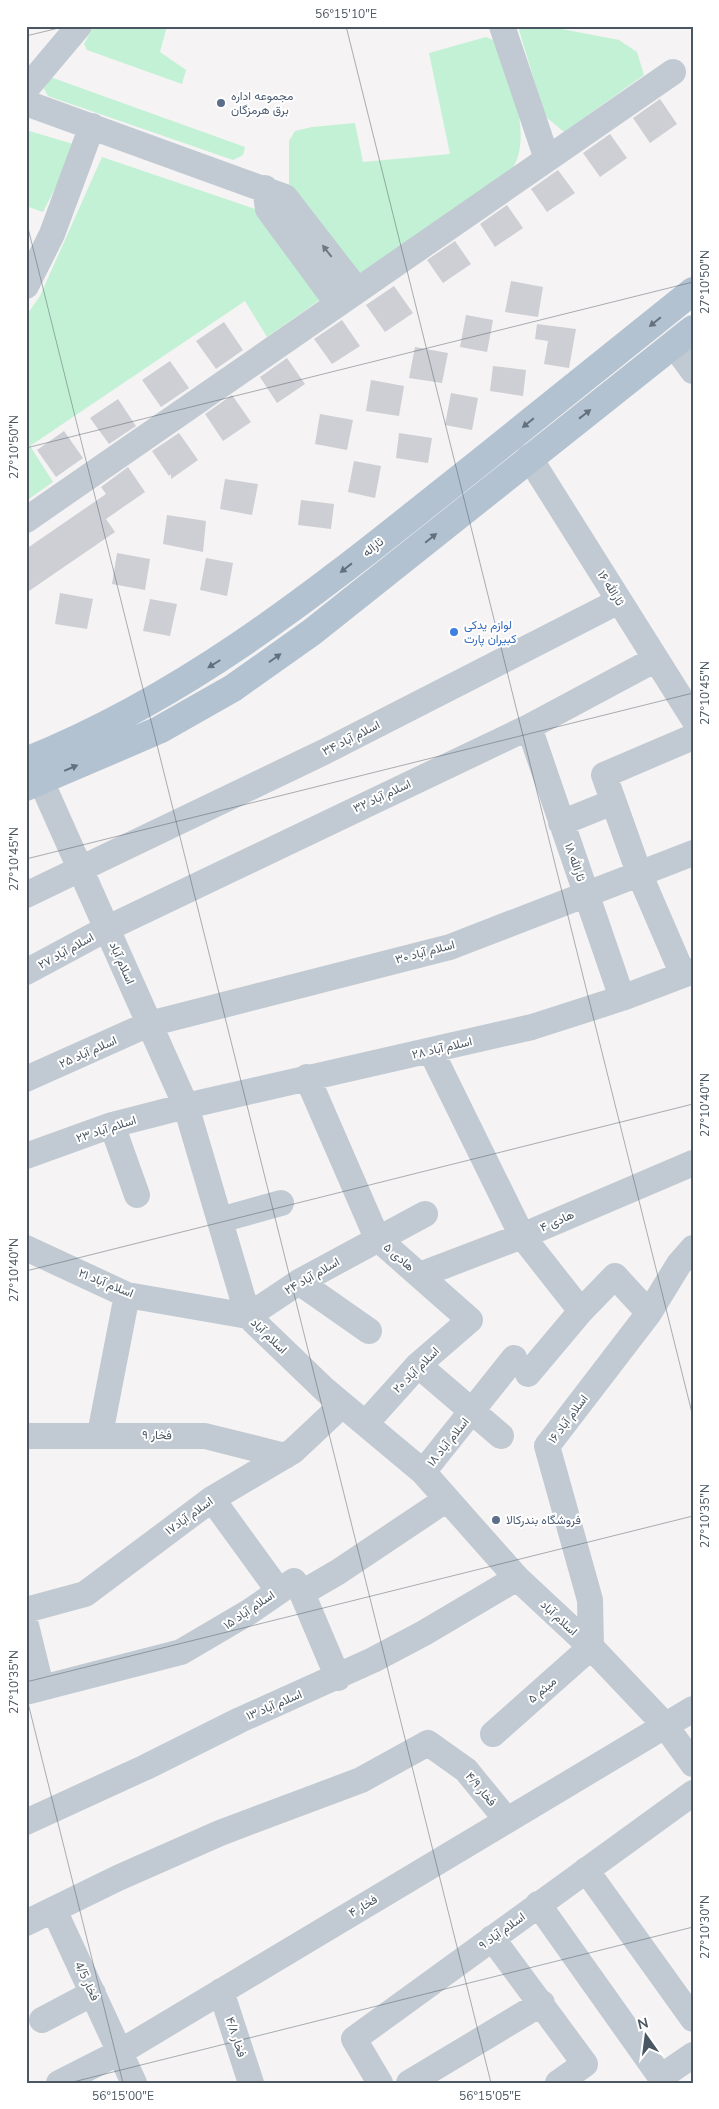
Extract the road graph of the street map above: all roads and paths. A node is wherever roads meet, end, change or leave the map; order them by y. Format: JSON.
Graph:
{"nodes":[{"id":1,"x":79,"y":26,"type":"edge"},
{"id":2,"x":502,"y":26,"type":"edge"},
{"id":3,"x":673,"y":72,"type":"dead end"},
{"id":4,"x":26,"y":89,"type":"edge"},
{"id":5,"x":26,"y":103,"type":"edge"},
{"id":6,"x":92,"y":126,"type":"junction"},
{"id":7,"x":547,"y":159,"type":"junction"},
{"id":8,"x":26,"y":286,"type":"edge"},
{"id":9,"x":693,"y":292,"type":"edge"},
{"id":10,"x":348,"y":297,"type":"junction"},
{"id":11,"x":683,"y":337,"type":"edge"},
{"id":12,"x":693,"y":370,"type":"edge"},
{"id":13,"x":529,"y":457,"type":"junction"},
{"id":14,"x":26,"y":520,"type":"edge"},
{"id":15,"x":392,"y":532,"type":"junction"},
{"id":16,"x":410,"y":555,"type":"junction"},
{"id":17,"x":619,"y":601,"type":"junction"},
{"id":18,"x":656,"y":659,"type":"junction"},
{"id":19,"x":693,"y":718,"type":"edge"},
{"id":20,"x":529,"y":727,"type":"junction"},
{"id":21,"x":693,"y":737,"type":"edge"},
{"id":22,"x":31,"y":776,"type":"edge"},
{"id":23,"x":613,"y":802,"type":"junction"},
{"id":24,"x":561,"y":823,"type":"junction"},
{"id":25,"x":693,"y":853,"type":"edge"},
{"id":26,"x":79,"y":868,"type":"junction"},
{"id":27,"x":639,"y":873,"type":"junction"},
{"id":28,"x":586,"y":894,"type":"junction"},
{"id":29,"x":26,"y":895,"type":"edge"},
{"id":30,"x":106,"y":928,"type":"junction"},
{"id":31,"x":26,"y":972,"type":"edge"},
{"id":32,"x":688,"y":973,"type":"edge"},
{"id":33,"x":622,"y":998,"type":"junction"},
{"id":34,"x":149,"y":1024,"type":"junction"},
{"id":35,"x":431,"y":1050,"type":"junction"},
{"id":36,"x":306,"y":1077,"type":"junction"},
{"id":37,"x":26,"y":1079,"type":"edge"},
{"id":38,"x":186,"y":1106,"type":"junction"},
{"id":39,"x":112,"y":1125,"type":"junction"},
{"id":40,"x":29,"y":1159,"type":"edge"},
{"id":41,"x":693,"y":1163,"type":"edge"},
{"id":42,"x":136,"y":1195,"type":"dead end"},
{"id":43,"x":281,"y":1204,"type":"dead end"},
{"id":44,"x":425,"y":1214,"type":"dead end"},
{"id":45,"x":220,"y":1220,"type":"junction"},
{"id":46,"x":522,"y":1236,"type":"junction"},
{"id":47,"x":377,"y":1238,"type":"junction"},
{"id":48,"x":31,"y":1254,"type":"edge"},
{"id":49,"x":688,"y":1262,"type":"edge"},
{"id":50,"x":420,"y":1275,"type":"junction"},
{"id":51,"x":299,"y":1282,"type":"junction"},
{"id":52,"x":127,"y":1294,"type":"junction"},
{"id":53,"x":581,"y":1311,"type":"junction"},
{"id":54,"x":648,"y":1313,"type":"junction"},
{"id":55,"x":248,"y":1316,"type":"junction"},
{"id":56,"x":470,"y":1320,"type":"joint"},
{"id":57,"x":369,"y":1331,"type":"dead end"},
{"id":58,"x":418,"y":1365,"type":"junction"},
{"id":59,"x":342,"y":1405,"type":"junction"},
{"id":60,"x":472,"y":1412,"type":"junction"},
{"id":61,"x":366,"y":1423,"type":"junction"},
{"id":62,"x":100,"y":1434,"type":"junction"},
{"id":63,"x":26,"y":1436,"type":"edge"},
{"id":64,"x":501,"y":1436,"type":"dead end"},
{"id":65,"x":285,"y":1456,"type":"junction"},
{"id":66,"x":424,"y":1472,"type":"junction"},
{"id":67,"x":212,"y":1499,"type":"junction"},
{"id":68,"x":447,"y":1499,"type":"junction"},
{"id":69,"x":517,"y":1578,"type":"junction"},
{"id":70,"x":290,"y":1591,"type":"junction"},
{"id":71,"x":26,"y":1610,"type":"edge"},
{"id":72,"x":26,"y":1625,"type":"edge"},
{"id":73,"x":591,"y":1647,"type":"junction"},
{"id":74,"x":338,"y":1678,"type":"junction"},
{"id":75,"x":32,"y":1683,"type":"edge"},
{"id":76,"x":693,"y":1709,"type":"edge"},
{"id":77,"x":664,"y":1724,"type":"junction"},
{"id":78,"x":494,"y":1734,"type":"dead end"},
{"id":79,"x":693,"y":1764,"type":"edge"},
{"id":80,"x":693,"y":1793,"type":"edge"},
{"id":81,"x":506,"y":1819,"type":"junction"},
{"id":82,"x":26,"y":1822,"type":"edge"},
{"id":83,"x":586,"y":1870,"type":"junction"},
{"id":84,"x":538,"y":1904,"type":"junction"},
{"id":85,"x":54,"y":1910,"type":"junction"},
{"id":86,"x":26,"y":1923,"type":"edge"},
{"id":87,"x":492,"y":1938,"type":"junction"},
{"id":88,"x":221,"y":1991,"type":"junction"},
{"id":89,"x":93,"y":1993,"type":"junction"},
{"id":90,"x":542,"y":2003,"type":"junction"},
{"id":91,"x":693,"y":2019,"type":"edge"},
{"id":92,"x":42,"y":2020,"type":"dead end"},
{"id":93,"x":120,"y":2052,"type":"junction"},
{"id":94,"x":693,"y":2055,"type":"edge"},
{"id":95,"x":663,"y":2080,"type":"edge"},
{"id":96,"x":59,"y":2083,"type":"edge"},
{"id":97,"x":134,"y":2083,"type":"edge"},
{"id":98,"x":251,"y":2083,"type":"edge"},
{"id":99,"x":380,"y":2083,"type":"edge"},
{"id":100,"x":409,"y":2083,"type":"edge"},
{"id":101,"x":558,"y":2083,"type":"edge"}],
"edges":[{"from":1,"to":4,"type":"street"},
{"from":2,"to":7,"type":"street"},
{"from":3,"to":7,"type":"street"},
{"from":5,"to":6,"type":"street"},
{"from":6,"to":8,"type":"street"},
{"from":6,"to":10,"type":"street"},
{"from":7,"to":10,"type":"street"},
{"from":9,"to":15,"type":"main road","name":"ثاراله","one_way":true},
{"from":10,"to":14,"type":"street"},
{"from":11,"to":12,"type":"street"},
{"from":13,"to":11,"type":"main road","one_way":true},
{"from":16,"to":13,"type":"main road","one_way":true},
{"from":13,"to":17,"type":"street","name":"ثارالله ۱۶"},
{"from":15,"to":16,"type":"main road"},
{"from":15,"to":22,"type":"main road","name":"ثاراله","one_way":true},
{"from":22,"to":16,"type":"main road","one_way":true},
{"from":17,"to":18,"type":"street","name":"ثارالله ۱۶"},
{"from":17,"to":26,"type":"street","name":"اسلام آباد ۳۴"},
{"from":18,"to":19,"type":"street","name":"ثارالله ۱۶"},
{"from":18,"to":20,"type":"street","name":"اسلام آباد ۳۲"},
{"from":20,"to":24,"type":"street","name":"ثارالله ۱۸"},
{"from":20,"to":30,"type":"street","name":"اسلام آباد ۳۲"},
{"from":21,"to":23,"type":"street"},
{"from":22,"to":26,"type":"street","name":"اسلام آباد"},
{"from":23,"to":24,"type":"street"},
{"from":23,"to":27,"type":"street"},
{"from":24,"to":28,"type":"street","name":"ثارالله ۱۸"},
{"from":25,"to":27,"type":"street","name":"اسلام آباد ۳۰"},
{"from":26,"to":29,"type":"street","name":"اسلام آباد ۳۴"},
{"from":26,"to":30,"type":"street","name":"اسلام آباد"},
{"from":27,"to":28,"type":"street","name":"اسلام آباد ۳۰"},
{"from":27,"to":32,"type":"street"},
{"from":28,"to":33,"type":"street","name":"ثارالله ۱۸"},
{"from":28,"to":34,"type":"street","name":"اسلام آباد ۳۰"},
{"from":30,"to":31,"type":"street","name":"اسلام آباد ۲۷"},
{"from":30,"to":34,"type":"street","name":"اسلام آباد"},
{"from":32,"to":33,"type":"street","name":"اسلام آباد ۲۸"},
{"from":33,"to":35,"type":"street","name":"اسلام آباد ۲۸"},
{"from":34,"to":37,"type":"street","name":"اسلام آباد ۲۵"},
{"from":34,"to":38,"type":"street","name":"اسلام آباد"},
{"from":35,"to":36,"type":"street","name":"اسلام آباد ۲۸"},
{"from":35,"to":46,"type":"street"},
{"from":36,"to":38,"type":"street","name":"اسلام آباد ۲۸"},
{"from":36,"to":47,"type":"street"},
{"from":38,"to":39,"type":"street","name":"اسلام آباد ۲۳"},
{"from":38,"to":45,"type":"street","name":"اسلام آباد"},
{"from":39,"to":40,"type":"street","name":"اسلام آباد ۲۳"},
{"from":39,"to":42,"type":"street"},
{"from":41,"to":46,"type":"street","name":"هادی ۴"},
{"from":43,"to":45,"type":"street"},
{"from":44,"to":47,"type":"street","name":"اسلام آباد ۲۴"},
{"from":45,"to":55,"type":"street","name":"اسلام آباد"},
{"from":46,"to":50,"type":"street","name":"هادی ۴"},
{"from":46,"to":53,"type":"street"},
{"from":47,"to":50,"type":"street","name":"هادی ۵"},
{"from":47,"to":51,"type":"street","name":"اسلام آباد ۲۴"},
{"from":48,"to":52,"type":"street","name":"اسلام آباد ۲۱"},
{"from":49,"to":54,"type":"street","name":"اسلام آباد ۱۶"},
{"from":50,"to":56,"type":"street","name":"هادی ۵"},
{"from":51,"to":55,"type":"street","name":"اسلام آباد ۲۴"},
{"from":51,"to":57,"type":"street"},
{"from":52,"to":55,"type":"street","name":"اسلام آباد ۲۱"},
{"from":52,"to":62,"type":"street"},
{"from":53,"to":54,"type":"street","name":"اسلام آباد ۱۸"},
{"from":53,"to":60,"type":"street","name":"اسلام آباد ۱۸"},
{"from":54,"to":73,"type":"street","name":"اسلام آباد ۱۶"},
{"from":55,"to":59,"type":"street","name":"اسلام آباد"},
{"from":56,"to":58,"type":"street","name":"اسلام آباد ۲۰"},
{"from":58,"to":60,"type":"street"},
{"from":58,"to":61,"type":"street","name":"اسلام آباد ۲۰"},
{"from":59,"to":61,"type":"street","name":"اسلام آباد"},
{"from":59,"to":65,"type":"street","name":"اسلام آباد۱۷"},
{"from":60,"to":64,"type":"street"},
{"from":60,"to":66,"type":"street","name":"اسلام آباد ۱۸"},
{"from":61,"to":66,"type":"street","name":"اسلام آباد"},
{"from":62,"to":63,"type":"street","name":"فخار ۹"},
{"from":62,"to":65,"type":"street","name":"فخار ۹"},
{"from":65,"to":67,"type":"street","name":"اسلام آباد۱۷"},
{"from":66,"to":68,"type":"street","name":"اسلام آباد"},
{"from":67,"to":70,"type":"street"},
{"from":67,"to":71,"type":"street","name":"اسلام آباد۱۷"},
{"from":68,"to":69,"type":"street","name":"اسلام آباد"},
{"from":68,"to":70,"type":"street","name":"اسلام آباد ۱۵"},
{"from":69,"to":73,"type":"street","name":"اسلام آباد"},
{"from":69,"to":74,"type":"street","name":"اسلام آباد ۱۳"},
{"from":70,"to":74,"type":"street"},
{"from":70,"to":75,"type":"street","name":"اسلام آباد ۱۵"},
{"from":72,"to":75,"type":"street"},
{"from":73,"to":77,"type":"street","name":"اسلام آباد"},
{"from":73,"to":78,"type":"street","name":"میثم ۵"},
{"from":74,"to":82,"type":"street","name":"اسلام آباد ۱۳"},
{"from":76,"to":77,"type":"street","name":"فخار ۴"},
{"from":77,"to":79,"type":"street","name":"اسلام آباد"},
{"from":77,"to":81,"type":"street","name":"فخار ۴"},
{"from":80,"to":83,"type":"street","name":"اسلام آباد ۹"},
{"from":81,"to":85,"type":"street","name":"فخار ۴/۹"},
{"from":81,"to":88,"type":"street","name":"فخار ۴"},
{"from":83,"to":84,"type":"street","name":"اسلام آباد ۹"},
{"from":83,"to":91,"type":"street"},
{"from":84,"to":87,"type":"street","name":"اسلام آباد ۹"},
{"from":84,"to":95,"type":"street"},
{"from":85,"to":86,"type":"street"},
{"from":85,"to":89,"type":"street","name":"فخار 4/5"},
{"from":87,"to":90,"type":"street"},
{"from":87,"to":99,"type":"street","name":"اسلام آباد ۹"},
{"from":88,"to":93,"type":"street","name":"فخار ۴"},
{"from":88,"to":98,"type":"street","name":"فخار ۴/۸"},
{"from":89,"to":92,"type":"street"},
{"from":89,"to":93,"type":"street","name":"فخار 4/5"},
{"from":90,"to":100,"type":"street"},
{"from":90,"to":101,"type":"street"},
{"from":93,"to":96,"type":"street","name":"فخار ۴"},
{"from":93,"to":97,"type":"street","name":"فخار 4/5"},
{"from":94,"to":95,"type":"street"}]}
